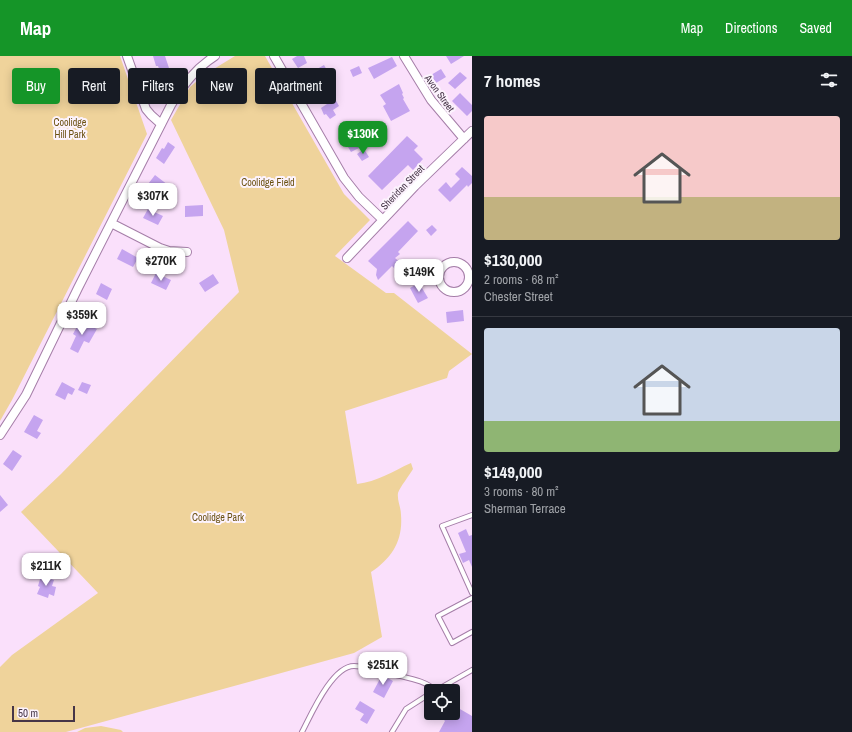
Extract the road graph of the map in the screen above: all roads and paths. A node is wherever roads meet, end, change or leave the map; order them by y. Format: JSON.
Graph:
{"nodes":[{"id":1,"x":127,"y":56,"type":"edge"},
{"id":2,"x":215,"y":56,"type":"edge"},
{"id":3,"x":274,"y":56,"type":"edge"},
{"id":4,"x":404,"y":56,"type":"edge"},
{"id":5,"x":161,"y":124,"type":"junction"},
{"id":6,"x":472,"y":131,"type":"edge"},
{"id":7,"x":464,"y":139,"type":"junction"},
{"id":8,"x":383,"y":220,"type":"junction"},
{"id":9,"x":111,"y":223,"type":"junction"},
{"id":10,"x":187,"y":252,"type":"dead end"},
{"id":11,"x":347,"y":258,"type":"dead end"},
{"id":12,"x":0,"y":435,"type":"edge"},
{"id":13,"x":472,"y":515,"type":"edge"},
{"id":14,"x":472,"y":593,"type":"edge"},
{"id":15,"x":472,"y":598,"type":"edge"},
{"id":16,"x":472,"y":632,"type":"edge"},
{"id":17,"x":472,"y":670,"type":"edge"},
{"id":18,"x":426,"y":684,"type":"edge"},
{"id":19,"x":447,"y":684,"type":"edge"},
{"id":20,"x":424,"y":697,"type":"edge"},
{"id":21,"x":302,"y":732,"type":"edge"},
{"id":22,"x":392,"y":732,"type":"edge"}],
"edges":[{"from":1,"to":5,"type":"street"},
{"from":2,"to":5,"type":"street"},
{"from":3,"to":8,"type":"street"},
{"from":4,"to":7,"type":"street","name":"Avon Street"},
{"from":5,"to":9,"type":"street"},
{"from":6,"to":7,"type":"street","name":"Sheridan Street"},
{"from":7,"to":8,"type":"street","name":"Sheridan Street"},
{"from":8,"to":11,"type":"street","name":"Sheridan Street"},
{"from":9,"to":10,"type":"street"},
{"from":9,"to":12,"type":"street"},
{"from":13,"to":14,"type":"lane"},
{"from":15,"to":16,"type":"lane"},
{"from":17,"to":19,"type":"lane"},
{"from":18,"to":21,"type":"lane"},
{"from":20,"to":22,"type":"lane"}]}
